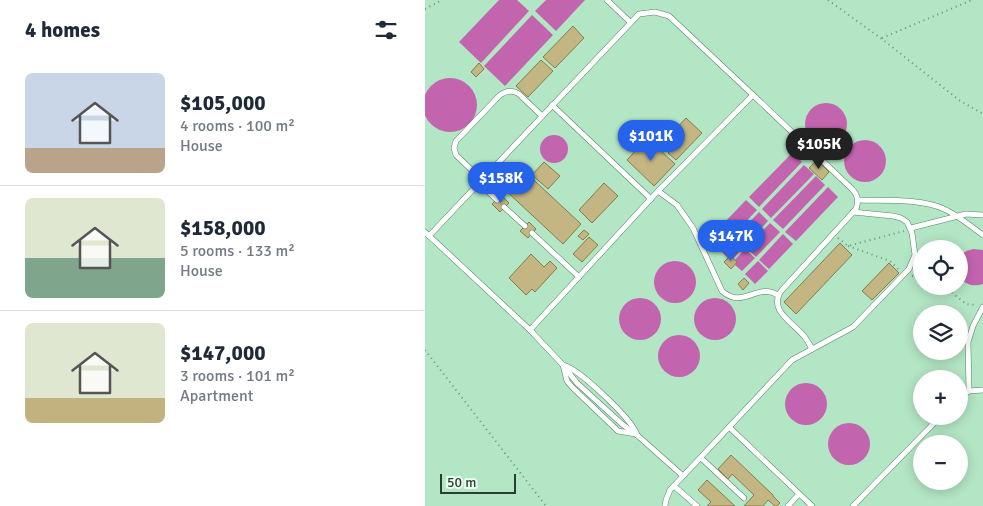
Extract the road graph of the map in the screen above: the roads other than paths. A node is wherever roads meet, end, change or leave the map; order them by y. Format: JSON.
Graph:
{"nodes":[{"id":1,"x":607,"y":0,"type":"edge"},
{"id":2,"x":630,"y":22,"type":"junction"},
{"id":3,"x":753,"y":95,"type":"junction"},
{"id":4,"x":552,"y":105,"type":"junction"},
{"id":5,"x":542,"y":116,"type":"junction"},
{"id":6,"x":481,"y":181,"type":"junction"},
{"id":7,"x":658,"y":191,"type":"junction"},
{"id":8,"x":651,"y":199,"type":"junction"},
{"id":9,"x":497,"y":200,"type":"dead end"},
{"id":10,"x":858,"y":200,"type":"junction"},
{"id":11,"x":504,"y":207,"type":"dead end"},
{"id":12,"x":853,"y":212,"type":"junction"},
{"id":13,"x":983,"y":215,"type":"edge"},
{"id":14,"x":957,"y":216,"type":"junction"},
{"id":15,"x":525,"y":226,"type":"dead end"},
{"id":16,"x":911,"y":228,"type":"junction"},
{"id":17,"x":532,"y":233,"type":"dead end"},
{"id":18,"x":427,"y":234,"type":"edge"},
{"id":19,"x":983,"y":235,"type":"edge"},
{"id":20,"x":579,"y":277,"type":"junction"},
{"id":21,"x":778,"y":295,"type":"junction"},
{"id":22,"x":983,"y":307,"type":"edge"},
{"id":23,"x":530,"y":330,"type":"junction"},
{"id":24,"x":812,"y":349,"type":"junction"},
{"id":25,"x":983,"y":390,"type":"edge"},
{"id":26,"x":969,"y":391,"type":"joint"},
{"id":27,"x":932,"y":425,"type":"edge"},
{"id":28,"x":729,"y":427,"type":"junction"},
{"id":29,"x":701,"y":458,"type":"junction"},
{"id":30,"x":683,"y":476,"type":"junction"},
{"id":31,"x":674,"y":486,"type":"junction"},
{"id":32,"x":799,"y":494,"type":"junction"},
{"id":33,"x":744,"y":498,"type":"dead end"},
{"id":34,"x":665,"y":506,"type":"edge"},
{"id":35,"x":697,"y":506,"type":"edge"},
{"id":36,"x":788,"y":506,"type":"edge"},
{"id":37,"x":812,"y":506,"type":"edge"},
{"id":38,"x":853,"y":506,"type":"edge"}],
"edges":[{"from":1,"to":2,"type":"lane"},
{"from":2,"to":3,"type":"lane"},
{"from":2,"to":4,"type":"lane"},
{"from":3,"to":7,"type":"lane"},
{"from":3,"to":10,"type":"lane"},
{"from":4,"to":5,"type":"lane"},
{"from":4,"to":8,"type":"lane"},
{"from":5,"to":6,"type":"lane"},
{"from":5,"to":6,"type":"lane"},
{"from":6,"to":9,"type":"lane"},
{"from":6,"to":18,"type":"lane"},
{"from":7,"to":8,"type":"lane"},
{"from":7,"to":21,"type":"lane"},
{"from":8,"to":20,"type":"lane"},
{"from":10,"to":12,"type":"lane"},
{"from":10,"to":14,"type":"lane"},
{"from":11,"to":15,"type":"lane"},
{"from":12,"to":16,"type":"lane"},
{"from":12,"to":21,"type":"lane"},
{"from":13,"to":14,"type":"lane"},
{"from":14,"to":16,"type":"lane"},
{"from":14,"to":19,"type":"lane"},
{"from":16,"to":24,"type":"lane"},
{"from":17,"to":20,"type":"lane"},
{"from":18,"to":23,"type":"lane"},
{"from":20,"to":23,"type":"lane"},
{"from":21,"to":24,"type":"lane"},
{"from":22,"to":26,"type":"lane"},
{"from":23,"to":30,"type":"lane"},
{"from":24,"to":28,"type":"lane"},
{"from":25,"to":26,"type":"lane"},
{"from":27,"to":38,"type":"lane"},
{"from":28,"to":29,"type":"lane"},
{"from":28,"to":32,"type":"lane"},
{"from":29,"to":30,"type":"lane"},
{"from":29,"to":33,"type":"lane"},
{"from":30,"to":31,"type":"lane"},
{"from":31,"to":34,"type":"lane"},
{"from":31,"to":35,"type":"lane"},
{"from":32,"to":36,"type":"lane"},
{"from":32,"to":37,"type":"lane"}]}
